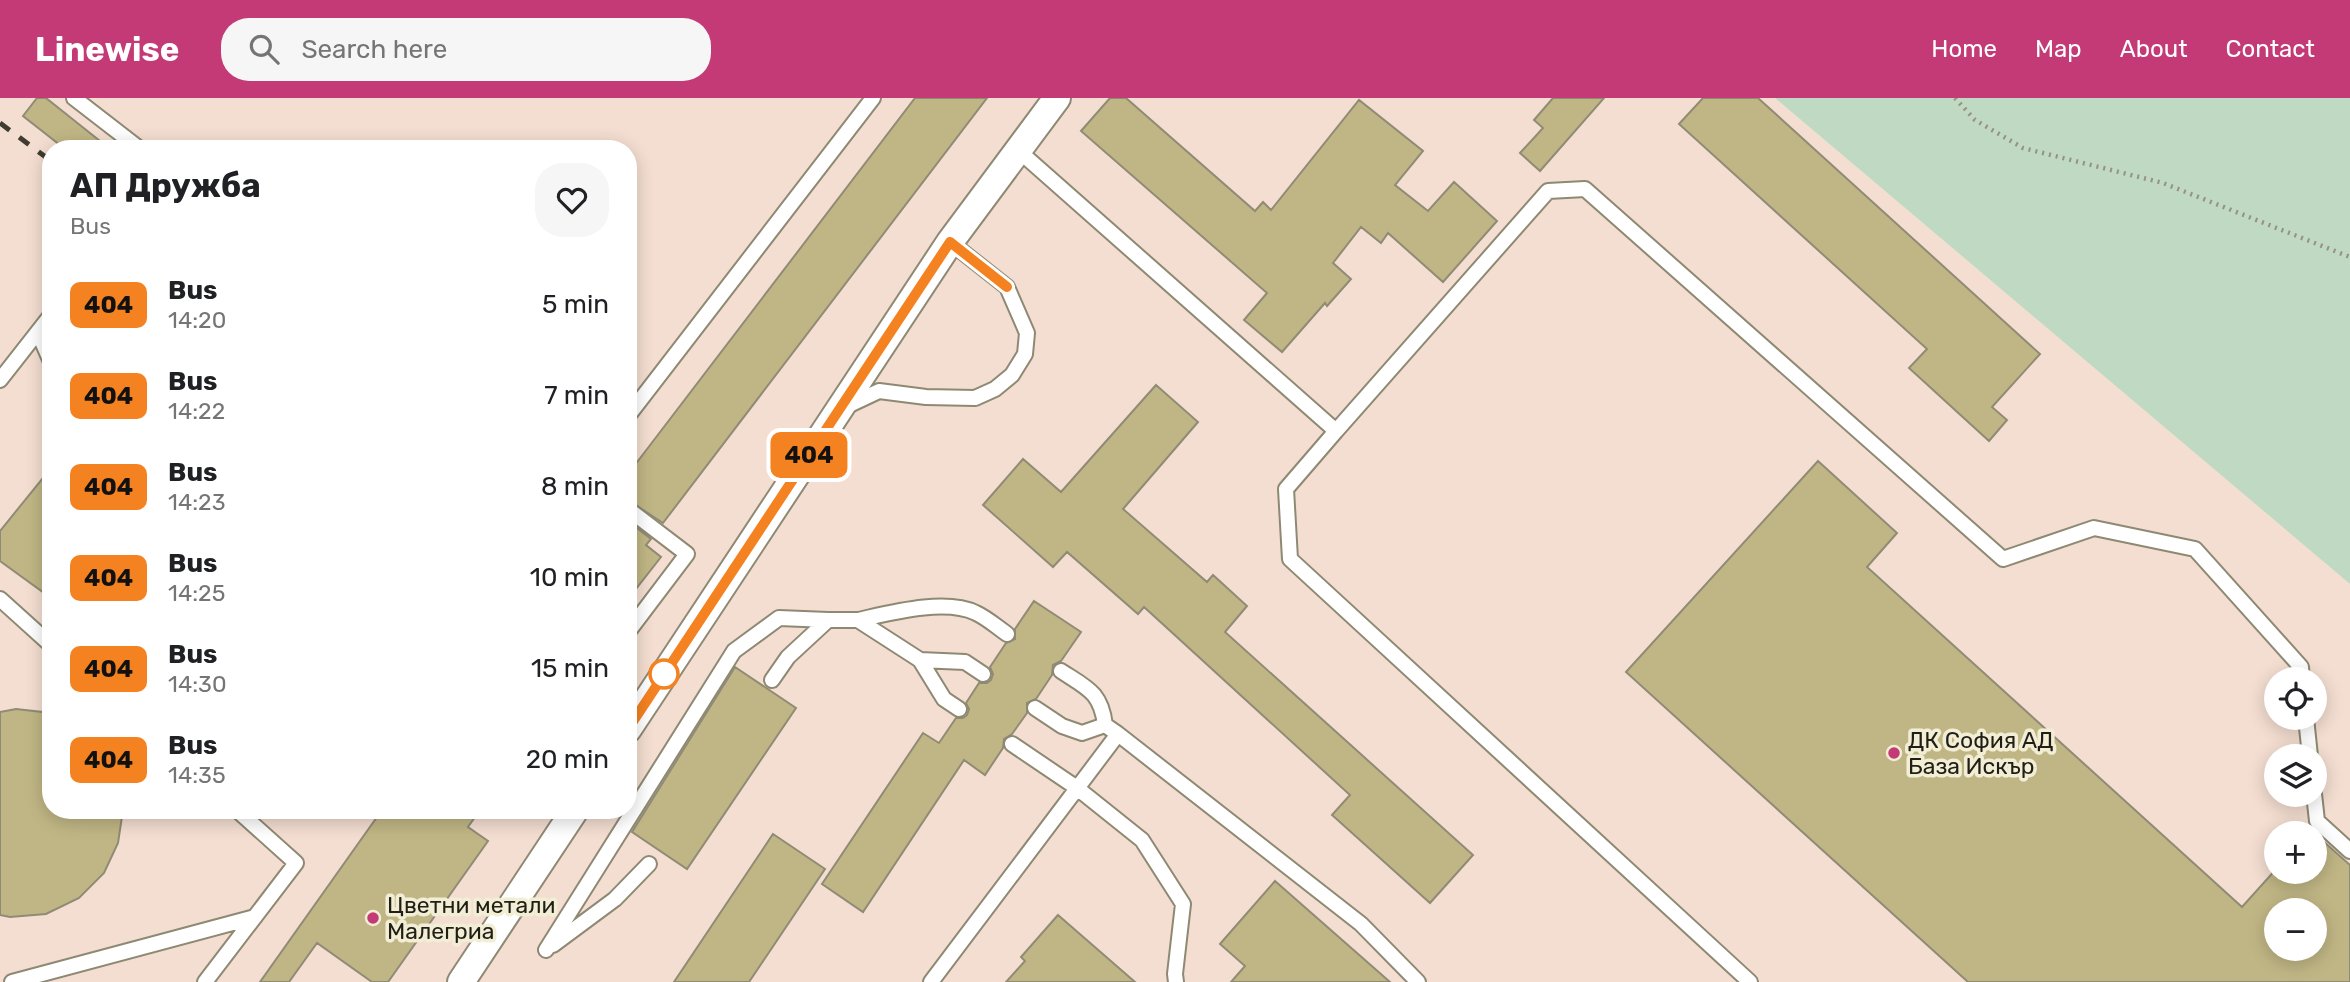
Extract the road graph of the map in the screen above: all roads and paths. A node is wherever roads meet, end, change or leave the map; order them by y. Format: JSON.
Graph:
{"nodes":[{"id":1,"x":74,"y":98,"type":"edge"},
{"id":2,"x":873,"y":98,"type":"edge"},
{"id":3,"x":1057,"y":98,"type":"edge"},
{"id":4,"x":1955,"y":98,"type":"edge"},
{"id":5,"x":128,"y":140,"type":"edge"},
{"id":6,"x":1019,"y":151,"type":"junction"},
{"id":7,"x":950,"y":242,"type":"junction"},
{"id":8,"x":2350,"y":257,"type":"edge"},
{"id":9,"x":42,"y":326,"type":"edge"},
{"id":10,"x":38,"y":331,"type":"junction"},
{"id":11,"x":42,"y":341,"type":"edge"},
{"id":12,"x":0,"y":380,"type":"edge"},
{"id":13,"x":637,"y":404,"type":"edge"},
{"id":14,"x":840,"y":409,"type":"junction"},
{"id":15,"x":1336,"y":431,"type":"junction"},
{"id":16,"x":637,"y":516,"type":"edge"},
{"id":17,"x":0,"y":599,"type":"edge"},
{"id":18,"x":637,"y":620,"type":"edge"},
{"id":19,"x":828,"y":620,"type":"junction"},
{"id":20,"x":858,"y":620,"type":"junction"},
{"id":21,"x":1007,"y":634,"type":"dead end"},
{"id":22,"x":42,"y":637,"type":"edge"},
{"id":23,"x":920,"y":660,"type":"junction"},
{"id":24,"x":2301,"y":667,"type":"edge"},
{"id":25,"x":1061,"y":671,"type":"dead end"},
{"id":26,"x":983,"y":674,"type":"dead end"},
{"id":27,"x":772,"y":680,"type":"dead end"},
{"id":28,"x":1035,"y":708,"type":"dead end"},
{"id":29,"x":960,"y":709,"type":"dead end"},
{"id":30,"x":637,"y":715,"type":"edge"},
{"id":31,"x":1105,"y":725,"type":"junction"},
{"id":32,"x":1118,"y":734,"type":"junction"},
{"id":33,"x":1012,"y":744,"type":"dead end"},
{"id":34,"x":1077,"y":788,"type":"junction"},
{"id":35,"x":637,"y":805,"type":"edge"},
{"id":36,"x":2315,"y":807,"type":"edge"},
{"id":37,"x":247,"y":819,"type":"edge"},
{"id":38,"x":569,"y":819,"type":"edge"},
{"id":39,"x":628,"y":819,"type":"edge"},
{"id":40,"x":2350,"y":852,"type":"edge"},
{"id":41,"x":649,"y":864,"type":"dead end"},
{"id":42,"x":255,"y":917,"type":"junction"},
{"id":43,"x":12,"y":982,"type":"edge"},
{"id":44,"x":205,"y":982,"type":"edge"},
{"id":45,"x":461,"y":982,"type":"edge"},
{"id":46,"x":931,"y":982,"type":"edge"},
{"id":47,"x":1176,"y":982,"type":"edge"},
{"id":48,"x":1418,"y":982,"type":"edge"},
{"id":49,"x":1750,"y":982,"type":"edge"}],
"edges":[{"from":1,"to":5,"type":"lane"},
{"from":2,"to":13,"type":"lane"},
{"from":3,"to":6,"type":"street"},
{"from":4,"to":8,"type":"path"},
{"from":6,"to":7,"type":"street"},
{"from":6,"to":15,"type":"lane"},
{"from":7,"to":14,"type":"street"},
{"from":7,"to":14,"type":"lane"},
{"from":9,"to":10,"type":"lane"},
{"from":10,"to":11,"type":"lane"},
{"from":10,"to":12,"type":"lane"},
{"from":14,"to":30,"type":"street"},
{"from":15,"to":24,"type":"lane"},
{"from":15,"to":49,"type":"lane"},
{"from":16,"to":18,"type":"lane"},
{"from":17,"to":22,"type":"lane"},
{"from":19,"to":20,"type":"lane"},
{"from":19,"to":27,"type":"lane"},
{"from":19,"to":35,"type":"lane"},
{"from":20,"to":21,"type":"lane"},
{"from":20,"to":23,"type":"lane"},
{"from":23,"to":26,"type":"lane"},
{"from":23,"to":29,"type":"lane"},
{"from":25,"to":31,"type":"lane"},
{"from":28,"to":31,"type":"lane"},
{"from":31,"to":32,"type":"lane"},
{"from":32,"to":34,"type":"lane"},
{"from":32,"to":48,"type":"lane"},
{"from":33,"to":34,"type":"lane"},
{"from":34,"to":46,"type":"lane"},
{"from":34,"to":47,"type":"lane"},
{"from":36,"to":40,"type":"lane"},
{"from":37,"to":42,"type":"lane"},
{"from":38,"to":45,"type":"street"},
{"from":39,"to":41,"type":"lane"},
{"from":42,"to":43,"type":"lane"},
{"from":42,"to":44,"type":"lane"}]}
